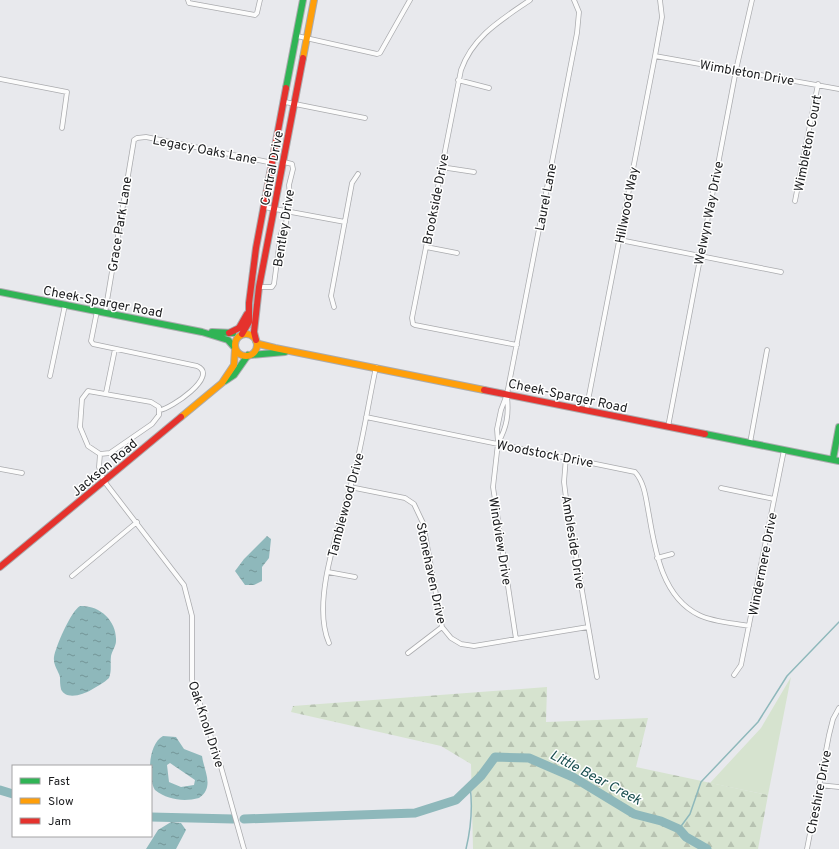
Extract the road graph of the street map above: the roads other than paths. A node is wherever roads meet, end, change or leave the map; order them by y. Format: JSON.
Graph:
{"nodes":[{"id":1,"x":188,"y":0,"type":"edge"},
{"id":2,"x":260,"y":0,"type":"edge"},
{"id":3,"x":303,"y":0,"type":"edge"},
{"id":4,"x":314,"y":0,"type":"edge"},
{"id":5,"x":404,"y":0,"type":"edge"},
{"id":6,"x":530,"y":0,"type":"edge"},
{"id":7,"x":574,"y":0,"type":"edge"},
{"id":8,"x":660,"y":0,"type":"edge"},
{"id":9,"x":752,"y":0,"type":"edge"},
{"id":10,"x":409,"y":2,"type":"edge"},
{"id":11,"x":297,"y":36,"type":"junction"},
{"id":12,"x":307,"y":38,"type":"junction"},
{"id":13,"x":655,"y":56,"type":"junction"},
{"id":14,"x":736,"y":70,"type":"junction"},
{"id":15,"x":0,"y":80,"type":"edge"},
{"id":16,"x":458,"y":80,"type":"junction"},
{"id":17,"x":818,"y":84,"type":"junction"},
{"id":18,"x":489,"y":88,"type":"dead end"},
{"id":19,"x":839,"y":89,"type":"edge"},
{"id":20,"x":285,"y":102,"type":"junction"},
{"id":21,"x":295,"y":104,"type":"junction"},
{"id":22,"x":365,"y":118,"type":"dead end"},
{"id":23,"x":62,"y":128,"type":"dead end"},
{"id":24,"x":137,"y":138,"type":"joint"},
{"id":25,"x":284,"y":162,"type":"junction"},
{"id":26,"x":273,"y":163,"type":"junction"},
{"id":27,"x":441,"y":167,"type":"junction"},
{"id":28,"x":474,"y":172,"type":"dead end"},
{"id":29,"x":358,"y":174,"type":"dead end"},
{"id":30,"x":795,"y":201,"type":"dead end"},
{"id":31,"x":264,"y":206,"type":"junction"},
{"id":32,"x":274,"y":208,"type":"junction"},
{"id":33,"x":288,"y":211,"type":"junction"},
{"id":34,"x":345,"y":222,"type":"junction"},
{"id":35,"x":620,"y":240,"type":"junction"},
{"id":36,"x":426,"y":247,"type":"junction"},
{"id":37,"x":457,"y":253,"type":"dead end"},
{"id":38,"x":700,"y":256,"type":"junction"},
{"id":39,"x":781,"y":272,"type":"dead end"},
{"id":40,"x":259,"y":286,"type":"junction"},
{"id":41,"x":0,"y":292,"type":"edge"},
{"id":42,"x":249,"y":303,"type":"junction"},
{"id":43,"x":65,"y":305,"type":"junction"},
{"id":44,"x":334,"y":307,"type":"dead end"},
{"id":45,"x":97,"y":311,"type":"junction"},
{"id":46,"x":104,"y":313,"type":"junction"},
{"id":47,"x":202,"y":332,"type":"junction"},
{"id":48,"x":229,"y":333,"type":"junction"},
{"id":49,"x":242,"y":334,"type":"junction"},
{"id":50,"x":256,"y":341,"type":"junction"},
{"id":51,"x":516,"y":345,"type":"junction"},
{"id":52,"x":235,"y":348,"type":"junction"},
{"id":53,"x":115,"y":349,"type":"junction"},
{"id":54,"x":767,"y":350,"type":"dead end"},
{"id":55,"x":293,"y":351,"type":"junction"},
{"id":56,"x":249,"y":355,"type":"junction"},
{"id":57,"x":376,"y":367,"type":"junction"},
{"id":58,"x":50,"y":376,"type":"dead end"},
{"id":59,"x":222,"y":383,"type":"junction"},
{"id":60,"x":106,"y":393,"type":"junction"},
{"id":61,"x":507,"y":394,"type":"junction"},
{"id":62,"x":160,"y":410,"type":"junction"},
{"id":63,"x":586,"y":411,"type":"junction"},
{"id":64,"x":366,"y":417,"type":"junction"},
{"id":65,"x":668,"y":427,"type":"junction"},
{"id":66,"x":839,"y":427,"type":"edge"},
{"id":67,"x":498,"y":443,"type":"junction"},
{"id":68,"x":750,"y":443,"type":"junction"},
{"id":69,"x":784,"y":450,"type":"junction"},
{"id":70,"x":100,"y":454,"type":"junction"},
{"id":71,"x":566,"y":457,"type":"junction"},
{"id":72,"x":836,"y":460,"type":"edge"},
{"id":73,"x":0,"y":469,"type":"edge"},
{"id":74,"x":22,"y":473,"type":"dead end"},
{"id":75,"x":104,"y":481,"type":"junction"},
{"id":76,"x":350,"y":487,"type":"junction"},
{"id":77,"x":721,"y":488,"type":"dead end"},
{"id":78,"x":774,"y":499,"type":"junction"},
{"id":79,"x":137,"y":522,"type":"junction"},
{"id":80,"x":672,"y":554,"type":"dead end"},
{"id":81,"x":657,"y":558,"type":"junction"},
{"id":82,"x":0,"y":567,"type":"edge"},
{"id":83,"x":328,"y":572,"type":"junction"},
{"id":84,"x":72,"y":576,"type":"dead end"},
{"id":85,"x":355,"y":577,"type":"dead end"},
{"id":86,"x":749,"y":626,"type":"junction"},
{"id":87,"x":442,"y":627,"type":"junction"},
{"id":88,"x":588,"y":627,"type":"junction"},
{"id":89,"x":516,"y":639,"type":"junction"},
{"id":90,"x":329,"y":643,"type":"dead end"},
{"id":91,"x":408,"y":653,"type":"dead end"},
{"id":92,"x":734,"y":675,"type":"dead end"},
{"id":93,"x":597,"y":677,"type":"dead end"},
{"id":94,"x":838,"y":710,"type":"edge"},
{"id":95,"x":819,"y":785,"type":"junction"},
{"id":96,"x":839,"y":787,"type":"edge"},
{"id":97,"x":244,"y":849,"type":"edge"},
{"id":98,"x":807,"y":849,"type":"edge"}],
"edges":[{"from":1,"to":2,"type":"street"},
{"from":3,"to":11,"type":"main road","name":"Central Drive"},
{"from":4,"to":12,"type":"main road","name":"Central Drive"},
{"from":5,"to":10,"type":"street"},
{"from":6,"to":16,"type":"street","name":"Brookside Drive"},
{"from":7,"to":51,"type":"street","name":"Laurel Lane"},
{"from":8,"to":13,"type":"street","name":"Hillwood Way"},
{"from":9,"to":14,"type":"street","name":"Welwyn Way Drive"},
{"from":10,"to":12,"type":"street"},
{"from":11,"to":12,"type":"street"},
{"from":11,"to":20,"type":"main road","name":"Central Drive"},
{"from":12,"to":21,"type":"main road","name":"Central Drive"},
{"from":13,"to":14,"type":"street","name":"Wimbleton Drive"},
{"from":13,"to":35,"type":"street","name":"Hillwood Way"},
{"from":14,"to":17,"type":"street","name":"Wimbleton Drive"},
{"from":14,"to":38,"type":"street","name":"Welwyn Way Drive"},
{"from":15,"to":23,"type":"street"},
{"from":16,"to":18,"type":"street"},
{"from":16,"to":27,"type":"street","name":"Brookside Drive"},
{"from":17,"to":19,"type":"street","name":"Wimbleton Drive"},
{"from":17,"to":30,"type":"street","name":"Wimbleton Court"},
{"from":20,"to":21,"type":"street"},
{"from":20,"to":26,"type":"main road","name":"Central Drive"},
{"from":21,"to":22,"type":"street"},
{"from":21,"to":25,"type":"main road","name":"Central Drive"},
{"from":24,"to":26,"type":"street","name":"Legacy Oaks Lane"},
{"from":24,"to":46,"type":"street","name":"Grace Park Lane"},
{"from":25,"to":32,"type":"main road","name":"Central Drive"},
{"from":25,"to":33,"type":"street","name":"Bentley Drive"},
{"from":26,"to":31,"type":"main road","name":"Central Drive"},
{"from":27,"to":28,"type":"street"},
{"from":27,"to":36,"type":"street","name":"Brookside Drive"},
{"from":29,"to":34,"type":"street"},
{"from":31,"to":32,"type":"street"},
{"from":31,"to":42,"type":"main road","name":"Central Drive"},
{"from":32,"to":33,"type":"street"},
{"from":32,"to":40,"type":"main road","name":"Central Drive"},
{"from":33,"to":34,"type":"street"},
{"from":33,"to":40,"type":"street","name":"Bentley Drive"},
{"from":34,"to":44,"type":"street"},
{"from":35,"to":38,"type":"street"},
{"from":35,"to":63,"type":"street","name":"Hillwood Way"},
{"from":36,"to":37,"type":"street"},
{"from":36,"to":51,"type":"street","name":"Brookside Drive"},
{"from":38,"to":39,"type":"street"},
{"from":38,"to":65,"type":"street","name":"Welwyn Way Drive"},
{"from":40,"to":50,"type":"main road","name":"Central Drive"},
{"from":41,"to":43,"type":"main road","name":"Cheek-Sparger Road"},
{"from":42,"to":48,"type":"main road"},
{"from":42,"to":49,"type":"main road","name":"Central Drive"},
{"from":43,"to":45,"type":"main road","name":"Cheek-Sparger Road"},
{"from":43,"to":58,"type":"street"},
{"from":45,"to":46,"type":"main road","name":"Cheek-Sparger Road"},
{"from":45,"to":53,"type":"street"},
{"from":46,"to":47,"type":"main road","name":"Cheek-Sparger Road"},
{"from":47,"to":48,"type":"main road","name":"Cheek-Sparger Road"},
{"from":47,"to":52,"type":"main road","name":"Cheek-Sparger Road"},
{"from":48,"to":49,"type":"main road","name":"Cheek-Sparger Road"},
{"from":49,"to":50,"type":"main road"},
{"from":49,"to":52,"type":"main road"},
{"from":50,"to":55,"type":"main road","name":"Cheek-Sparger Road"},
{"from":50,"to":56,"type":"main road"},
{"from":51,"to":61,"type":"street","name":"Laurel Lane"},
{"from":52,"to":56,"type":"main road"},
{"from":52,"to":59,"type":"main road","name":"Jackson Road"},
{"from":53,"to":60,"type":"street"},
{"from":53,"to":62,"type":"street"},
{"from":54,"to":68,"type":"street"},
{"from":55,"to":56,"type":"main road","name":"Cheek-Sparger Road"},
{"from":55,"to":57,"type":"main road","name":"Cheek-Sparger Road"},
{"from":56,"to":59,"type":"main road","name":"Jackson Road"},
{"from":57,"to":61,"type":"main road","name":"Cheek-Sparger Road"},
{"from":57,"to":64,"type":"street","name":"Tamblewood Drive"},
{"from":59,"to":75,"type":"main road","name":"Jackson Road"},
{"from":60,"to":62,"type":"street"},
{"from":60,"to":70,"type":"street"},
{"from":61,"to":63,"type":"main road","name":"Cheek-Sparger Road"},
{"from":61,"to":67,"type":"street","name":"Windview Drive"},
{"from":61,"to":67,"type":"street","name":"Windview Drive"},
{"from":62,"to":70,"type":"street"},
{"from":63,"to":65,"type":"main road","name":"Cheek-Sparger Road"},
{"from":64,"to":67,"type":"street","name":"Woodstock Drive"},
{"from":64,"to":76,"type":"street","name":"Tamblewood Drive"},
{"from":65,"to":68,"type":"main road","name":"Cheek-Sparger Road"},
{"from":66,"to":72,"type":"main road"},
{"from":67,"to":71,"type":"street","name":"Woodstock Drive"},
{"from":67,"to":89,"type":"street","name":"Windview Drive"},
{"from":68,"to":69,"type":"main road","name":"Cheek-Sparger Road"},
{"from":69,"to":72,"type":"main road","name":"Cheek-Sparger Road"},
{"from":69,"to":78,"type":"street","name":"Windermere Drive"},
{"from":70,"to":75,"type":"street"},
{"from":71,"to":81,"type":"street","name":"Woodstock Drive"},
{"from":71,"to":88,"type":"street","name":"Ambleside Drive"},
{"from":73,"to":74,"type":"street"},
{"from":75,"to":79,"type":"street","name":"Oak Knoll Drive"},
{"from":75,"to":82,"type":"main road","name":"Jackson Road"},
{"from":76,"to":83,"type":"street","name":"Tamblewood Drive"},
{"from":76,"to":87,"type":"street","name":"Stonehaven Drive"},
{"from":77,"to":78,"type":"street"},
{"from":78,"to":86,"type":"street","name":"Windermere Drive"},
{"from":79,"to":84,"type":"street"},
{"from":79,"to":97,"type":"street","name":"Oak Knoll Drive"},
{"from":80,"to":81,"type":"street"},
{"from":81,"to":86,"type":"street","name":"Woodstock Drive"},
{"from":83,"to":85,"type":"street"},
{"from":83,"to":90,"type":"street","name":"Tamblewood Drive"},
{"from":86,"to":92,"type":"street","name":"Windermere Drive"},
{"from":87,"to":89,"type":"street","name":"Stonehaven Drive"},
{"from":87,"to":91,"type":"street"},
{"from":88,"to":89,"type":"street","name":"Stonehaven Drive"},
{"from":88,"to":93,"type":"street","name":"Ambleside Drive"},
{"from":94,"to":95,"type":"street","name":"Cheshire Drive"},
{"from":95,"to":96,"type":"street"},
{"from":95,"to":98,"type":"street","name":"Cheshire Drive"}]}
